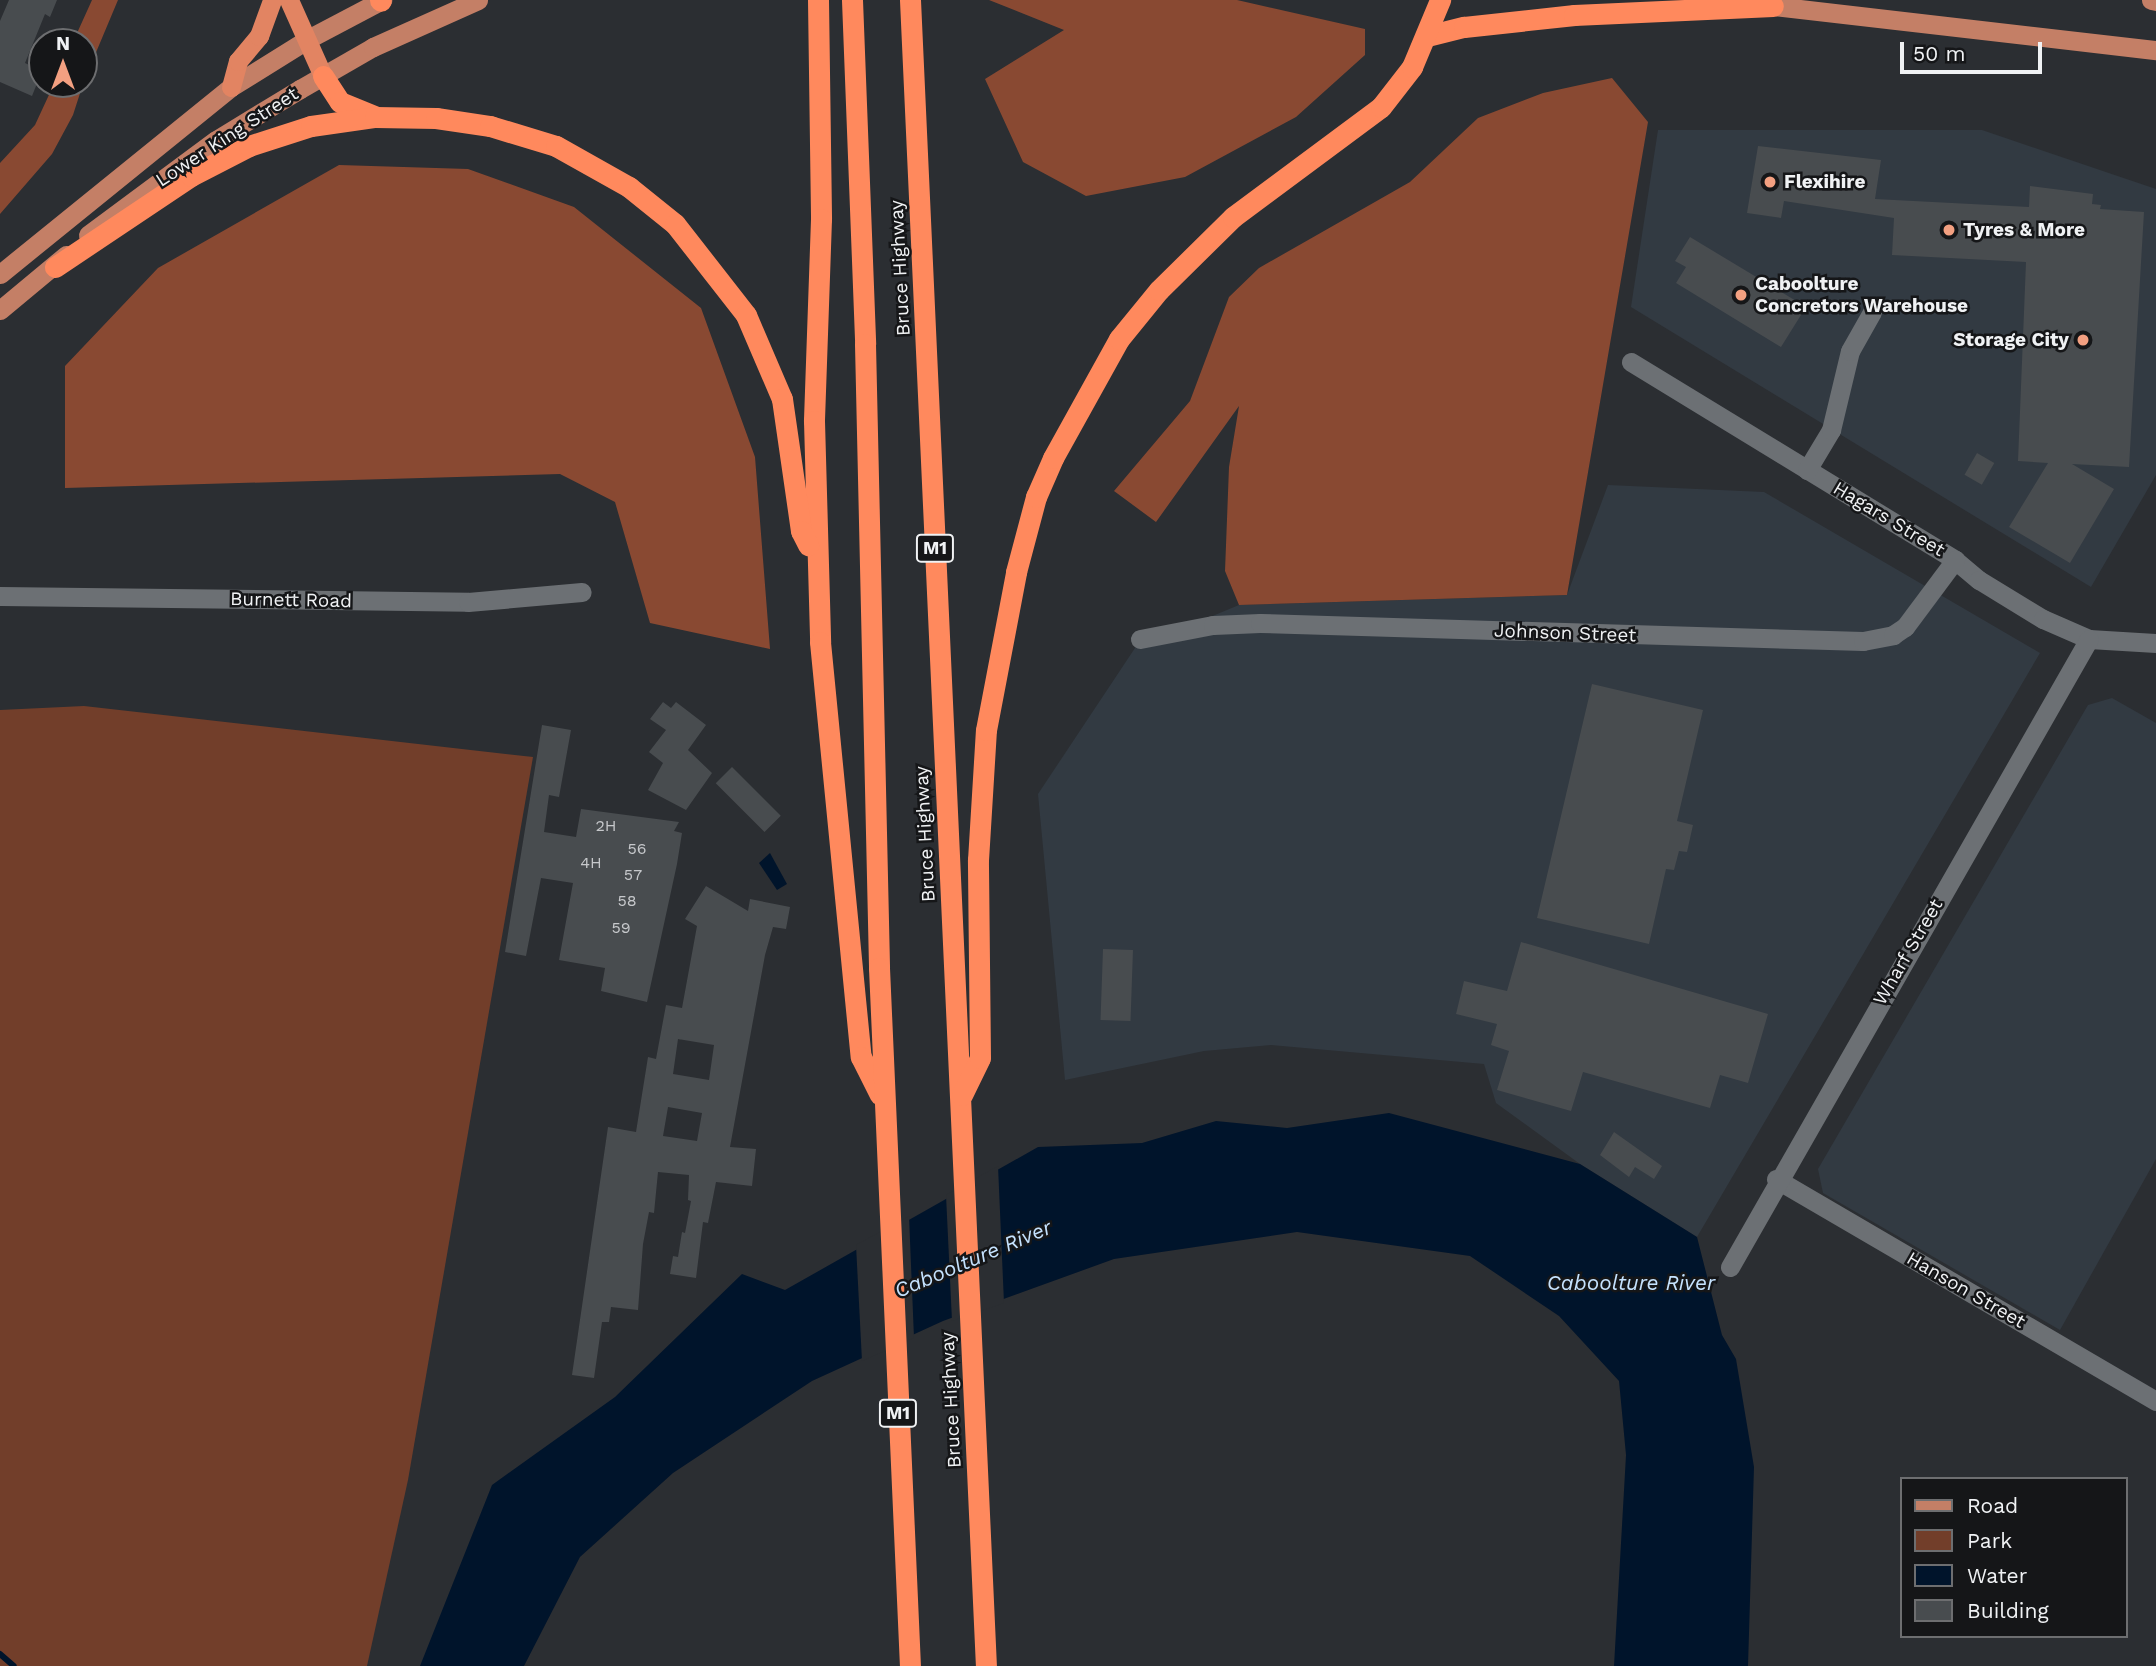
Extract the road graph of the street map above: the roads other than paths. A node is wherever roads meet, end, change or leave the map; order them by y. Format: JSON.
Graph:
{"nodes":[{"id":1,"x":272,"y":0,"type":"edge"},
{"id":2,"x":289,"y":0,"type":"edge"},
{"id":3,"x":381,"y":0,"type":"edge"},
{"id":4,"x":478,"y":0,"type":"edge"},
{"id":5,"x":818,"y":0,"type":"edge"},
{"id":6,"x":852,"y":0,"type":"edge"},
{"id":7,"x":910,"y":0,"type":"edge"},
{"id":8,"x":1440,"y":0,"type":"edge"},
{"id":9,"x":1719,"y":0,"type":"edge"},
{"id":10,"x":2151,"y":0,"type":"edge"},
{"id":11,"x":2156,"y":1,"type":"edge"},
{"id":12,"x":1773,"y":6,"type":"junction"},
{"id":13,"x":1427,"y":36,"type":"junction"},
{"id":14,"x":307,"y":39,"type":"junction"},
{"id":15,"x":2152,"y":53,"type":"edge"},
{"id":16,"x":323,"y":76,"type":"junction"},
{"id":17,"x":231,"y":87,"type":"junction"},
{"id":18,"x":375,"y":117,"type":"junction"},
{"id":19,"x":55,"y":267,"type":"junction"},
{"id":20,"x":0,"y":274,"type":"edge"},
{"id":21,"x":0,"y":310,"type":"edge"},
{"id":22,"x":1872,"y":312,"type":"dead end"},
{"id":23,"x":1631,"y":362,"type":"dead end"},
{"id":24,"x":1807,"y":470,"type":"junction"},
{"id":25,"x":1955,"y":560,"type":"junction"},
{"id":26,"x":816,"y":564,"type":"junction"},
{"id":27,"x":582,"y":592,"type":"dead end"},
{"id":28,"x":0,"y":596,"type":"edge"},
{"id":29,"x":1140,"y":639,"type":"dead end"},
{"id":30,"x":2089,"y":639,"type":"junction"},
{"id":31,"x":2156,"y":643,"type":"edge"},
{"id":32,"x":961,"y":1097,"type":"junction"},
{"id":33,"x":884,"y":1103,"type":"junction"},
{"id":34,"x":1776,"y":1179,"type":"junction"},
{"id":35,"x":1730,"y":1267,"type":"dead end"},
{"id":36,"x":2156,"y":1401,"type":"edge"},
{"id":37,"x":909,"y":1661,"type":"edge"},
{"id":38,"x":986,"y":1666,"type":"edge"}],
"edges":[{"from":1,"to":17,"type":"highway"},
{"from":2,"to":14,"type":"highway"},
{"from":3,"to":14,"type":"main road","name":"Lower King Street"},
{"from":4,"to":16,"type":"main road","name":"Lower King Street"},
{"from":5,"to":26,"type":"highway"},
{"from":6,"to":33,"type":"highway","name":"Bruce Highway","number":"M1"},
{"from":7,"to":32,"type":"highway","name":"Bruce Highway","number":"M1"},
{"from":8,"to":13,"type":"highway"},
{"from":9,"to":12,"type":"main road"},
{"from":10,"to":11,"type":"main road"},
{"from":12,"to":13,"type":"highway"},
{"from":12,"to":15,"type":"main road"},
{"from":13,"to":32,"type":"highway"},
{"from":14,"to":16,"type":"highway"},
{"from":14,"to":17,"type":"main road","name":"Lower King Street"},
{"from":16,"to":18,"type":"highway"},
{"from":16,"to":19,"type":"main road","name":"Lower King Street"},
{"from":17,"to":20,"type":"main road","name":"Lower King Street"},
{"from":18,"to":19,"type":"highway"},
{"from":18,"to":26,"type":"highway"},
{"from":19,"to":21,"type":"main road","name":"Lower King Street"},
{"from":22,"to":24,"type":"street"},
{"from":23,"to":24,"type":"street","name":"Hagars Street"},
{"from":24,"to":25,"type":"street","name":"Hagars Street"},
{"from":25,"to":29,"type":"street","name":"Johnson Street"},
{"from":25,"to":30,"type":"street","name":"Hagars Street"},
{"from":26,"to":33,"type":"highway"},
{"from":27,"to":28,"type":"street","name":"Burnett Road"},
{"from":30,"to":31,"type":"street","name":"Hagars Street"},
{"from":30,"to":34,"type":"street","name":"Wharf Street"},
{"from":32,"to":38,"type":"highway","name":"Bruce Highway","number":"M1"},
{"from":33,"to":37,"type":"highway","name":"Bruce Highway","number":"M1"},
{"from":34,"to":35,"type":"street","name":"Wharf Street"},
{"from":34,"to":36,"type":"street","name":"Hanson Street"}]}
